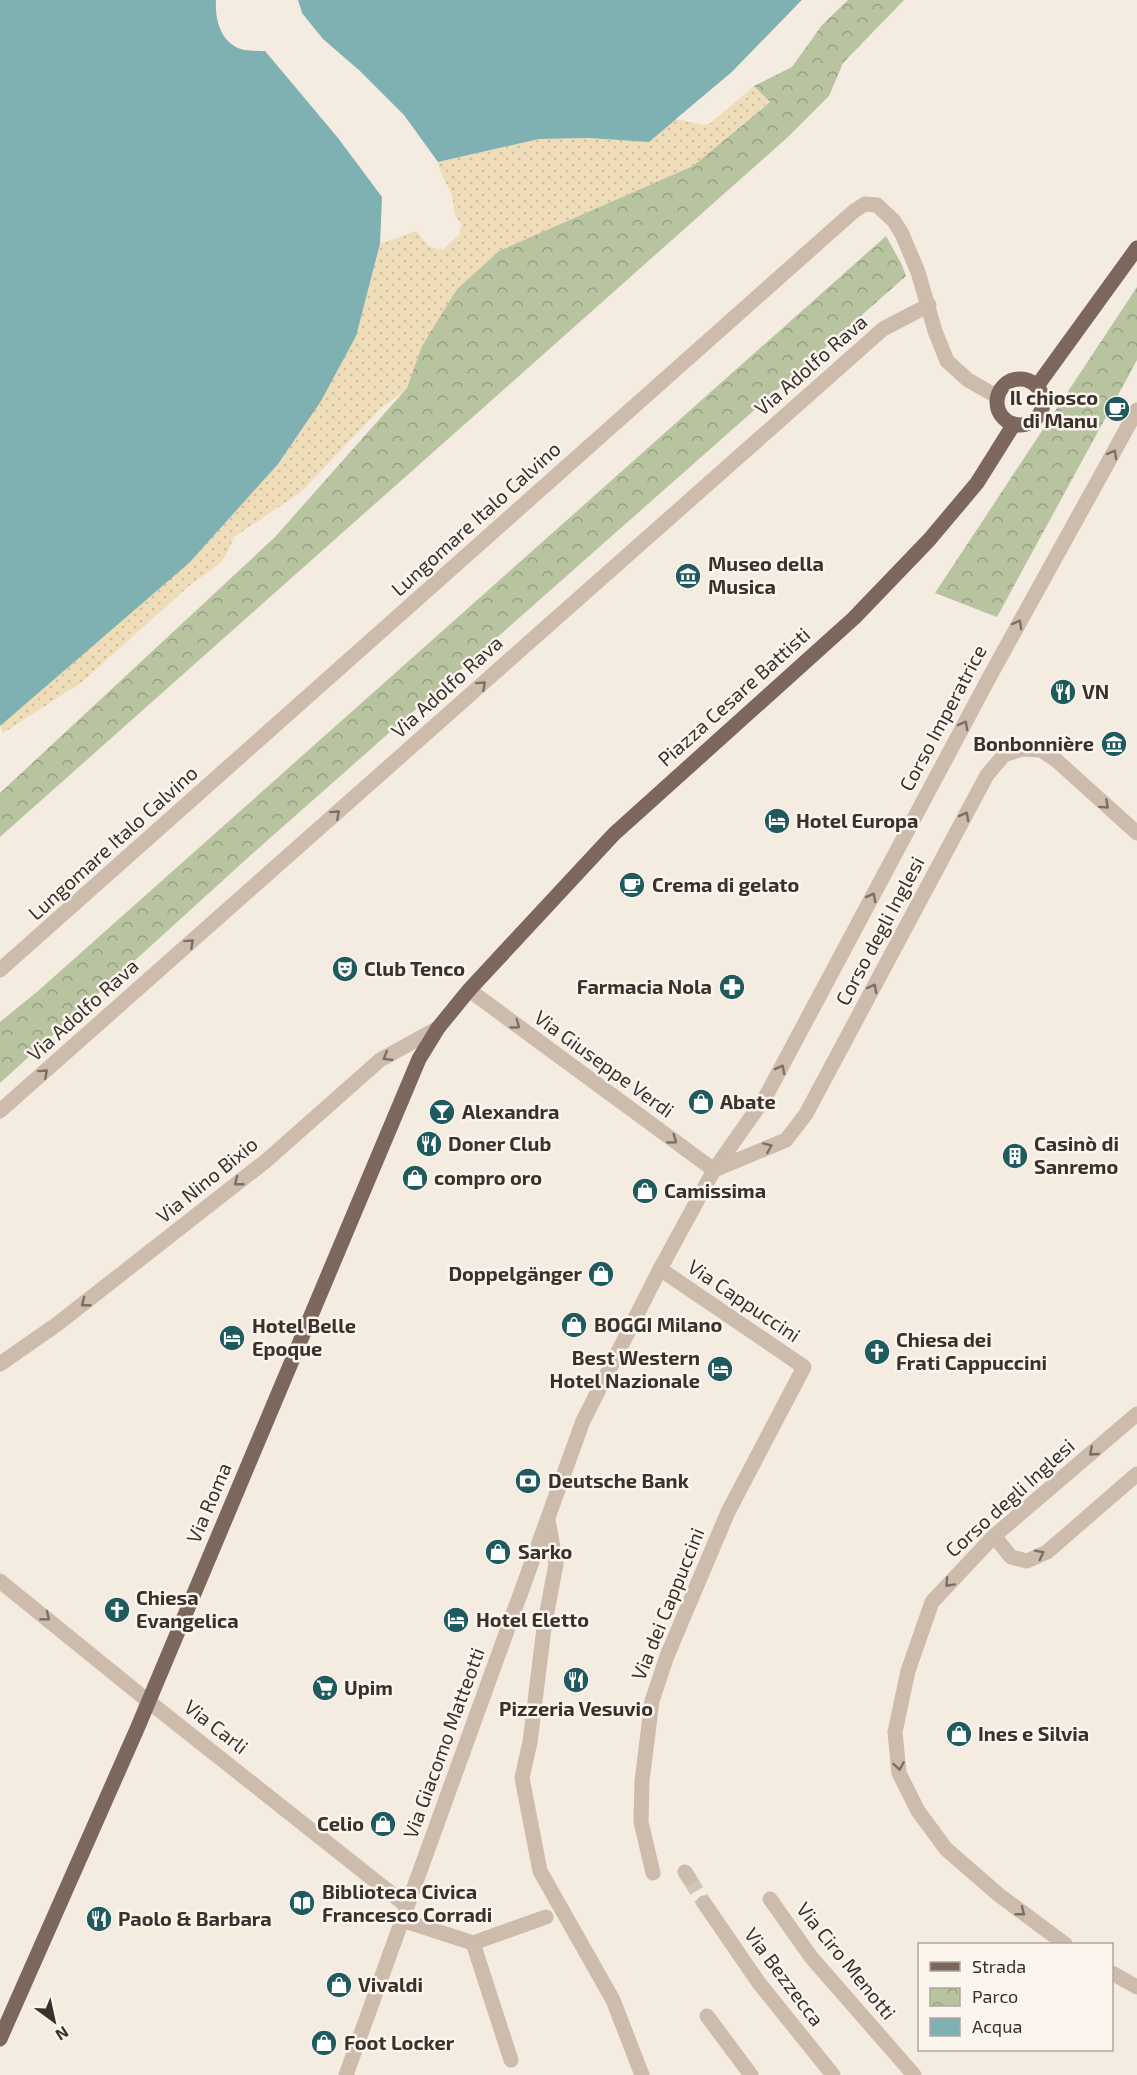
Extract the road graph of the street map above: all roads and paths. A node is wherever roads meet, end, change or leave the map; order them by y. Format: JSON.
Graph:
{"nodes":[{"id":1,"x":1135,"y":251,"type":"edge"},
{"id":2,"x":929,"y":305,"type":"junction"},
{"id":3,"x":1037,"y":386,"type":"junction"},
{"id":4,"x":998,"y":397,"type":"junction"},
{"id":5,"x":1137,"y":410,"type":"edge"},
{"id":6,"x":1014,"y":424,"type":"junction"},
{"id":7,"x":1137,"y":833,"type":"edge"},
{"id":8,"x":0,"y":970,"type":"edge"},
{"id":9,"x":469,"y":990,"type":"junction"},
{"id":10,"x":438,"y":1028,"type":"junction"},
{"id":11,"x":0,"y":1111,"type":"edge"},
{"id":12,"x":714,"y":1170,"type":"junction"},
{"id":13,"x":660,"y":1269,"type":"junction"},
{"id":14,"x":0,"y":1364,"type":"edge"},
{"id":15,"x":804,"y":1367,"type":"joint"},
{"id":16,"x":1137,"y":1414,"type":"edge"},
{"id":17,"x":1137,"y":1474,"type":"edge"},
{"id":18,"x":548,"y":1517,"type":"junction"},
{"id":19,"x":994,"y":1536,"type":"junction"},
{"id":20,"x":0,"y":1581,"type":"edge"},
{"id":21,"x":148,"y":1701,"type":"junction"},
{"id":22,"x":653,"y":1873,"type":"dead end"},
{"id":23,"x":770,"y":1899,"type":"dead end"},
{"id":24,"x":704,"y":1904,"type":"tunnel mouth"},
{"id":25,"x":404,"y":1913,"type":"junction"},
{"id":26,"x":546,"y":1917,"type":"dead end"},
{"id":27,"x":473,"y":1943,"type":"junction"},
{"id":28,"x":1064,"y":1943,"type":"edge"},
{"id":29,"x":1113,"y":1974,"type":"edge"},
{"id":30,"x":1137,"y":1987,"type":"edge"},
{"id":31,"x":707,"y":2016,"type":"dead end"},
{"id":32,"x":0,"y":2039,"type":"edge"},
{"id":33,"x":511,"y":2060,"type":"dead end"},
{"id":34,"x":909,"y":2073,"type":"edge"},
{"id":35,"x":346,"y":2075,"type":"edge"},
{"id":36,"x":642,"y":2075,"type":"edge"},
{"id":37,"x":751,"y":2075,"type":"edge"},
{"id":38,"x":833,"y":2075,"type":"edge"}],
"edges":[{"from":1,"to":3,"type":"main road"},
{"from":2,"to":4,"type":"street","name":"Lungomare Italo Calvino"},
{"from":2,"to":8,"type":"street","name":"Lungomare Italo Calvino"},
{"from":11,"to":2,"type":"street","name":"Via Adolfo Rava","one_way":true},
{"from":3,"to":4,"type":"main road"},
{"from":3,"to":6,"type":"main road"},
{"from":4,"to":6,"type":"main road"},
{"from":12,"to":5,"type":"street","name":"Corso Imperatrice","one_way":true},
{"from":6,"to":9,"type":"main road","name":"Piazza Cesare Battisti"},
{"from":12,"to":7,"type":"street","name":"Corso degli Inglesi","one_way":true},
{"from":9,"to":10,"type":"main road","name":"Via Roma"},
{"from":9,"to":12,"type":"street","name":"Via Giuseppe Verdi","one_way":true},
{"from":10,"to":14,"type":"street","name":"Via Nino Bixio","one_way":true},
{"from":10,"to":21,"type":"main road","name":"Via Roma"},
{"from":12,"to":13,"type":"street","name":"Via Giacomo Matteotti"},
{"from":13,"to":15,"type":"street","name":"Via Cappuccini"},
{"from":13,"to":18,"type":"street","name":"Via Giacomo Matteotti"},
{"from":15,"to":22,"type":"street","name":"Via dei Cappuccini"},
{"from":16,"to":19,"type":"street","name":"Corso degli Inglesi","one_way":true},
{"from":19,"to":17,"type":"street","one_way":true},
{"from":18,"to":25,"type":"street","name":"Via Giacomo Matteotti"},
{"from":18,"to":36,"type":"street"},
{"from":19,"to":28,"type":"street","name":"Corso degli Inglesi","one_way":true},
{"from":20,"to":21,"type":"street","name":"Via Carli","one_way":true},
{"from":21,"to":25,"type":"street","name":"Via Carli"},
{"from":21,"to":32,"type":"main road","name":"Via Roma"},
{"from":23,"to":34,"type":"street","name":"Via Ciro Menotti"},
{"from":24,"to":38,"type":"street","name":"Via Bezzecca"},
{"from":25,"to":27,"type":"street"},
{"from":25,"to":35,"type":"street","name":"Via Giacomo Matteotti"},
{"from":26,"to":27,"type":"street"},
{"from":27,"to":33,"type":"street"},
{"from":29,"to":30,"type":"street"},
{"from":31,"to":37,"type":"street"}]}
